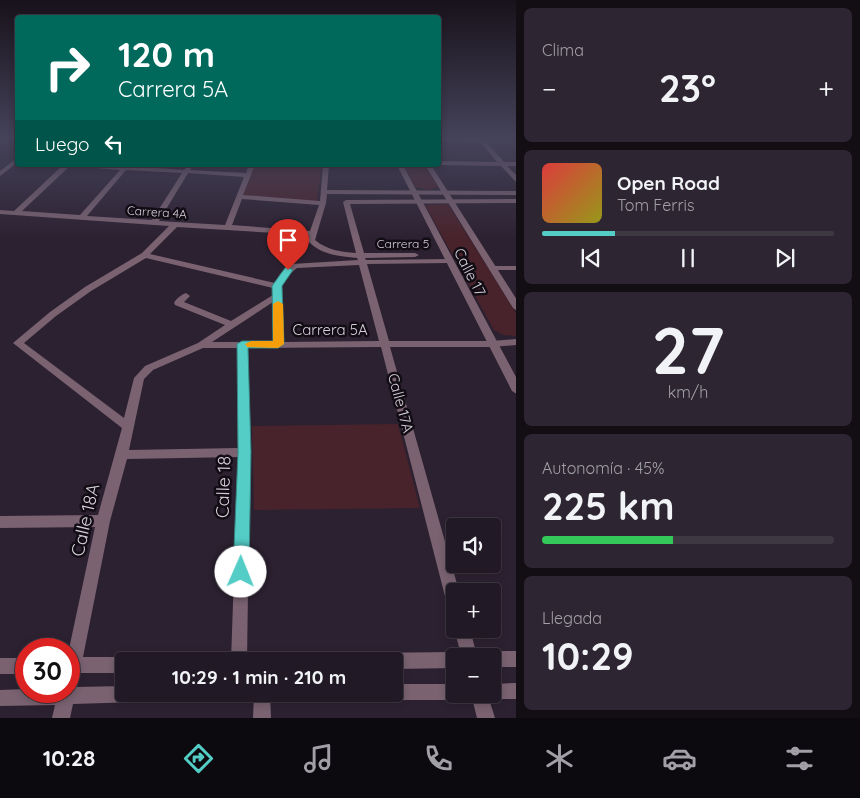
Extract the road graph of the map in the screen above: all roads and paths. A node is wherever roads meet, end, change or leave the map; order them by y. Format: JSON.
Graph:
{"nodes":[{"id":1,"x":59,"y":173,"type":"edge"},
{"id":2,"x":119,"y":173,"type":"edge"},
{"id":3,"x":185,"y":173,"type":"edge"},
{"id":4,"x":227,"y":173,"type":"edge"},
{"id":5,"x":325,"y":173,"type":"edge"},
{"id":6,"x":404,"y":173,"type":"edge"},
{"id":7,"x":433,"y":173,"type":"edge"},
{"id":8,"x":248,"y":175,"type":"joint"},
{"id":9,"x":324,"y":192,"type":"junction"},
{"id":10,"x":445,"y":193,"type":"junction"},
{"id":11,"x":516,"y":193,"type":"edge"},
{"id":12,"x":239,"y":197,"type":"junction"},
{"id":13,"x":417,"y":198,"type":"junction"},
{"id":14,"x":450,"y":201,"type":"junction"},
{"id":15,"x":516,"y":201,"type":"edge"},
{"id":16,"x":323,"y":202,"type":"junction"},
{"id":17,"x":0,"y":212,"type":"edge"},
{"id":18,"x":16,"y":214,"type":"junction"},
{"id":19,"x":80,"y":218,"type":"junction"},
{"id":20,"x":154,"y":223,"type":"junction"},
{"id":21,"x":174,"y":224,"type":"junction"},
{"id":22,"x":227,"y":228,"type":"junction"},
{"id":23,"x":313,"y":233,"type":"junction"},
{"id":24,"x":144,"y":255,"type":"junction"},
{"id":25,"x":361,"y":258,"type":"junction"},
{"id":26,"x":448,"y":258,"type":"junction"},
{"id":27,"x":492,"y":268,"type":"junction"},
{"id":28,"x":516,"y":268,"type":"edge"},
{"id":29,"x":277,"y":290,"type":"junction"},
{"id":30,"x":186,"y":296,"type":"dead end"},
{"id":31,"x":516,"y":308,"type":"edge"},
{"id":32,"x":232,"y":324,"type":"junction"},
{"id":33,"x":516,"y":342,"type":"edge"},
{"id":34,"x":242,"y":344,"type":"junction"},
{"id":35,"x":278,"y":344,"type":"junction"},
{"id":36,"x":385,"y":344,"type":"junction"},
{"id":37,"x":492,"y":344,"type":"junction"},
{"id":38,"x":201,"y":345,"type":"junction"},
{"id":39,"x":149,"y":368,"type":"joint"},
{"id":40,"x":516,"y":391,"type":"edge"},
{"id":41,"x":128,"y":427,"type":"junction"},
{"id":42,"x":244,"y":452,"type":"junction"},
{"id":43,"x":122,"y":455,"type":"junction"},
{"id":44,"x":103,"y":521,"type":"junction"},
{"id":45,"x":0,"y":522,"type":"edge"},
{"id":46,"x":449,"y":583,"type":"edge"},
{"id":47,"x":77,"y":638,"type":"edge"},
{"id":48,"x":239,"y":652,"type":"edge"},
{"id":49,"x":501,"y":659,"type":"edge"},
{"id":50,"x":516,"y":659,"type":"edge"},
{"id":51,"x":446,"y":660,"type":"edge"},
{"id":52,"x":403,"y":661,"type":"edge"},
{"id":53,"x":80,"y":665,"type":"edge"},
{"id":54,"x":115,"y":665,"type":"edge"},
{"id":55,"x":0,"y":666,"type":"edge"},
{"id":56,"x":15,"y":666,"type":"edge"},
{"id":57,"x":516,"y":691,"type":"edge"},
{"id":58,"x":80,"y":692,"type":"edge"},
{"id":59,"x":403,"y":692,"type":"edge"},
{"id":60,"x":446,"y":692,"type":"edge"},
{"id":61,"x":501,"y":692,"type":"edge"},
{"id":62,"x":115,"y":693,"type":"edge"},
{"id":63,"x":15,"y":696,"type":"edge"},
{"id":64,"x":0,"y":698,"type":"edge"},
{"id":65,"x":262,"y":702,"type":"edge"},
{"id":66,"x":65,"y":703,"type":"edge"},
{"id":67,"x":482,"y":703,"type":"edge"},
{"id":68,"x":61,"y":718,"type":"edge"},
{"id":69,"x":262,"y":718,"type":"edge"},
{"id":70,"x":486,"y":718,"type":"edge"}],
"edges":[{"from":1,"to":18,"type":"street"},
{"from":2,"to":19,"type":"street"},
{"from":3,"to":20,"type":"street"},
{"from":4,"to":8,"type":"street"},
{"from":5,"to":9,"type":"street"},
{"from":6,"to":13,"type":"street","name":"Calle 17"},
{"from":7,"to":10,"type":"street","name":"Calle 17"},
{"from":8,"to":12,"type":"street"},
{"from":9,"to":13,"type":"street"},
{"from":9,"to":16,"type":"street"},
{"from":10,"to":11,"type":"street"},
{"from":10,"to":13,"type":"street"},
{"from":10,"to":14,"type":"street","name":"Calle 17"},
{"from":12,"to":16,"type":"street"},
{"from":12,"to":22,"type":"street"},
{"from":13,"to":14,"type":"street"},
{"from":13,"to":25,"type":"street","name":"Calle 17A"},
{"from":13,"to":26,"type":"street","name":"Calle 17"},
{"from":14,"to":15,"type":"street"},
{"from":14,"to":27,"type":"street","name":"Calle 17"},
{"from":16,"to":23,"type":"street"},
{"from":17,"to":18,"type":"street","name":"Carrera 4A"},
{"from":18,"to":19,"type":"street","name":"Carrera 4A"},
{"from":19,"to":20,"type":"street","name":"Carrera 4A"},
{"from":20,"to":21,"type":"street","name":"Carrera 4A"},
{"from":21,"to":22,"type":"street","name":"Carrera 4A"},
{"from":21,"to":24,"type":"street"},
{"from":22,"to":23,"type":"street","name":"Carrera 4A"},
{"from":23,"to":25,"type":"street"},
{"from":24,"to":29,"type":"street"},
{"from":24,"to":41,"type":"street"},
{"from":25,"to":26,"type":"street"},
{"from":25,"to":29,"type":"street"},
{"from":25,"to":36,"type":"street","name":"Calle 17A"},
{"from":26,"to":37,"type":"street","name":"Calle 17"},
{"from":27,"to":28,"type":"street"},
{"from":27,"to":31,"type":"street","name":"Calle 17"},
{"from":29,"to":32,"type":"street"},
{"from":29,"to":35,"type":"street"},
{"from":30,"to":32,"type":"street"},
{"from":32,"to":38,"type":"street"},
{"from":33,"to":37,"type":"street","name":"Carrera 5A"},
{"from":34,"to":35,"type":"street","name":"Carrera 5A"},
{"from":34,"to":38,"type":"street","name":"Carrera 5A"},
{"from":34,"to":42,"type":"street","name":"Calle 18"},
{"from":35,"to":36,"type":"street","name":"Carrera 5A"},
{"from":36,"to":37,"type":"street","name":"Carrera 5A"},
{"from":36,"to":46,"type":"street","name":"Calle 17A"},
{"from":37,"to":40,"type":"street","name":"Calle 17"},
{"from":38,"to":39,"type":"street","name":"Carrera 5A"},
{"from":39,"to":41,"type":"street","name":"Calle 18A"},
{"from":41,"to":43,"type":"street","name":"Calle 18A"},
{"from":42,"to":43,"type":"street"},
{"from":42,"to":48,"type":"street","name":"Calle 18"},
{"from":43,"to":44,"type":"street","name":"Calle 18A"},
{"from":44,"to":45,"type":"street"},
{"from":44,"to":47,"type":"street","name":"Calle 18A"},
{"from":49,"to":50,"type":"street"},
{"from":51,"to":52,"type":"street"},
{"from":53,"to":54,"type":"street"},
{"from":55,"to":56,"type":"street"},
{"from":57,"to":61,"type":"street"},
{"from":58,"to":62,"type":"street"},
{"from":59,"to":60,"type":"street"},
{"from":63,"to":64,"type":"street"},
{"from":65,"to":69,"type":"street"},
{"from":66,"to":68,"type":"street","name":"Calle 18A"},
{"from":67,"to":70,"type":"street"}]}
